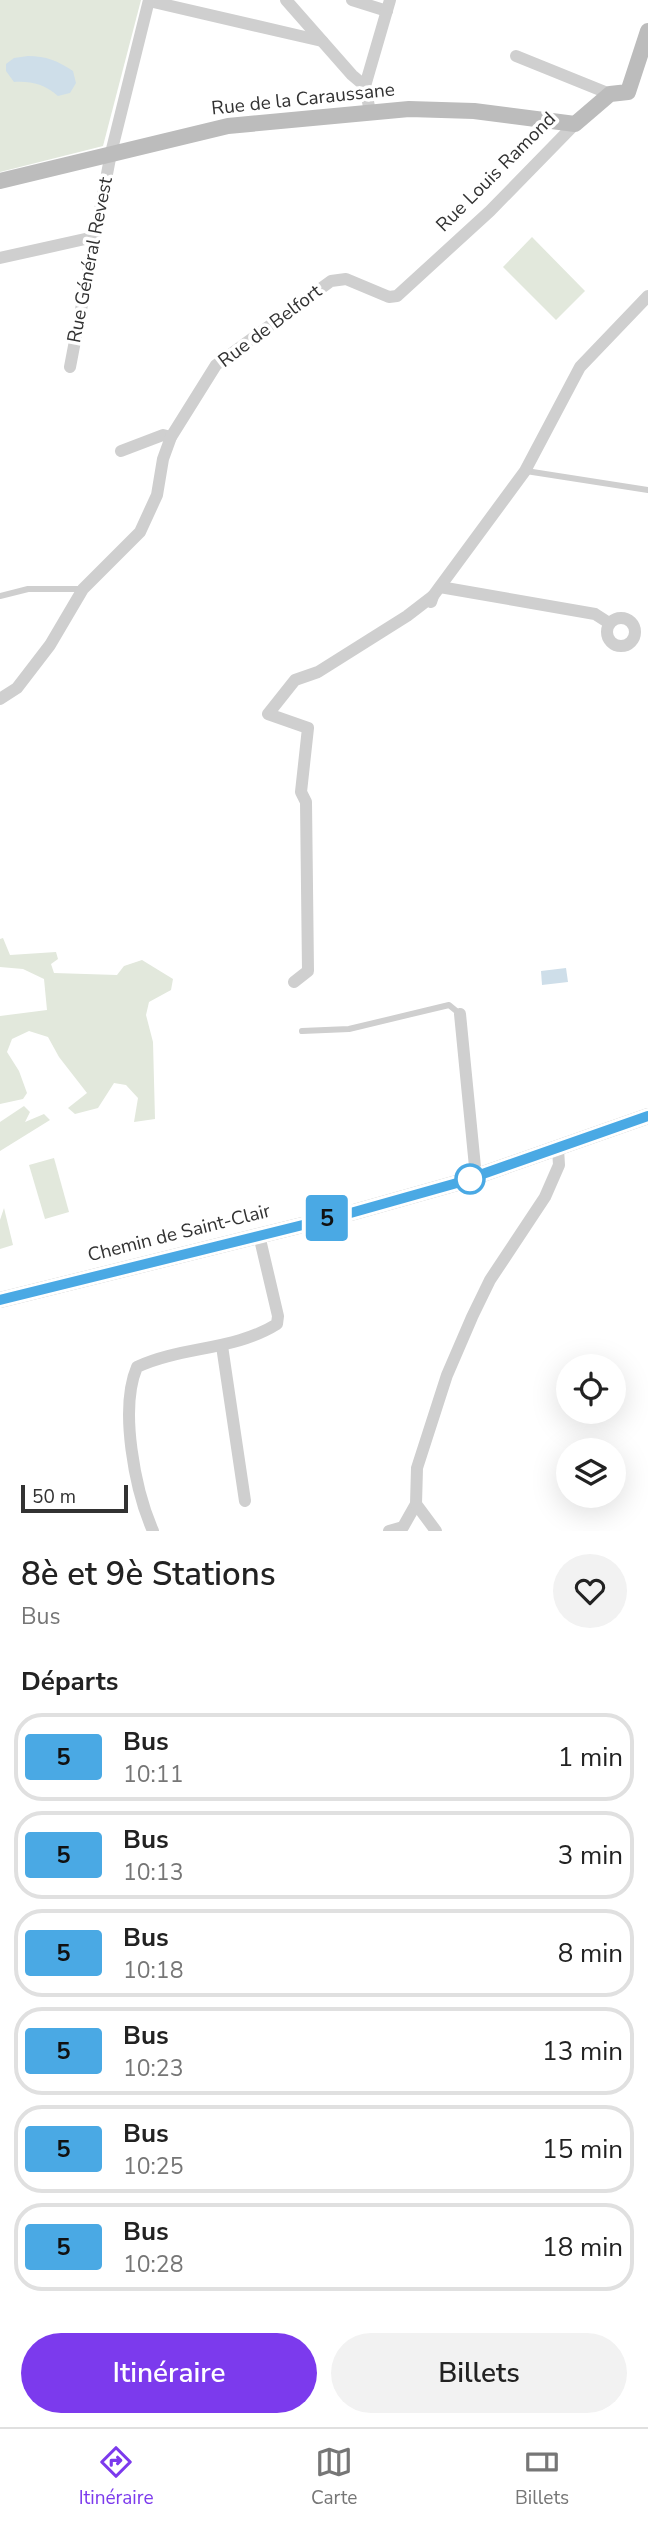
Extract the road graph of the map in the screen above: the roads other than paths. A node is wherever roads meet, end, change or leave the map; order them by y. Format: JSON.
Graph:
{"nodes":[{"id":1,"x":286,"y":0,"type":"edge"},
{"id":2,"x":352,"y":0,"type":"edge"},
{"id":3,"x":149,"y":1,"type":"edge"},
{"id":4,"x":389,"y":5,"type":"edge"},
{"id":5,"x":648,"y":31,"type":"edge"},
{"id":6,"x":322,"y":41,"type":"junction"},
{"id":7,"x":516,"y":56,"type":"dead end"},
{"id":8,"x":641,"y":75,"type":"edge"},
{"id":9,"x":365,"y":86,"type":"junction"},
{"id":10,"x":610,"y":94,"type":"junction"},
{"id":11,"x":369,"y":113,"type":"junction"},
{"id":12,"x":575,"y":124,"type":"junction"},
{"id":13,"x":111,"y":153,"type":"junction"},
{"id":14,"x":0,"y":181,"type":"edge"},
{"id":15,"x":94,"y":237,"type":"junction"},
{"id":16,"x":0,"y":258,"type":"edge"},
{"id":17,"x":401,"y":293,"type":"joint"},
{"id":18,"x":648,"y":296,"type":"edge"},
{"id":19,"x":70,"y":367,"type":"dead end"},
{"id":20,"x":167,"y":435,"type":"junction"},
{"id":21,"x":121,"y":452,"type":"dead end"},
{"id":22,"x":525,"y":471,"type":"junction"},
{"id":23,"x":648,"y":491,"type":"edge"},
{"id":24,"x":83,"y":589,"type":"junction"},
{"id":25,"x":436,"y":592,"type":"junction"},
{"id":26,"x":0,"y":596,"type":"edge"},
{"id":27,"x":428,"y":609,"type":"dead end"},
{"id":28,"x":609,"y":623,"type":"dead end"},
{"id":29,"x":0,"y":699,"type":"edge"},
{"id":30,"x":294,"y":982,"type":"dead end"},
{"id":31,"x":460,"y":1014,"type":"joint"},
{"id":32,"x":302,"y":1031,"type":"dead end"},
{"id":33,"x":648,"y":1116,"type":"edge"},
{"id":34,"x":558,"y":1149,"type":"junction"},
{"id":35,"x":476,"y":1177,"type":"junction"},
{"id":36,"x":258,"y":1236,"type":"junction"},
{"id":37,"x":0,"y":1300,"type":"edge"},
{"id":38,"x":222,"y":1346,"type":"junction"},
{"id":39,"x":245,"y":1501,"type":"dead end"},
{"id":40,"x":416,"y":1504,"type":"junction"},
{"id":41,"x":153,"y":1531,"type":"edge"},
{"id":42,"x":389,"y":1531,"type":"edge"},
{"id":43,"x":436,"y":1531,"type":"edge"}],
"edges":[{"from":1,"to":6,"type":"street"},
{"from":2,"to":4,"type":"street"},
{"from":3,"to":6,"type":"street"},
{"from":3,"to":13,"type":"street","name":"Rue Général Revest"},
{"from":4,"to":9,"type":"street"},
{"from":5,"to":8,"type":"street"},
{"from":6,"to":9,"type":"street"},
{"from":7,"to":10,"type":"street"},
{"from":8,"to":10,"type":"street"},
{"from":9,"to":11,"type":"street"},
{"from":10,"to":12,"type":"street","name":"Rue Louis Ramond"},
{"from":11,"to":12,"type":"street","name":"Rue de la Caraussane"},
{"from":11,"to":13,"type":"street","name":"Rue de la Caraussane"},
{"from":12,"to":17,"type":"street","name":"Rue Louis Ramond"},
{"from":13,"to":14,"type":"street","name":"Rue de la Caraussane"},
{"from":13,"to":15,"type":"street","name":"Rue Général Revest"},
{"from":15,"to":16,"type":"street"},
{"from":15,"to":19,"type":"street","name":"Rue Général Revest"},
{"from":17,"to":20,"type":"street","name":"Rue de Belfort"},
{"from":18,"to":22,"type":"street"},
{"from":20,"to":21,"type":"street"},
{"from":20,"to":24,"type":"street","name":"Rue de Belfort"},
{"from":22,"to":23,"type":"lane"},
{"from":22,"to":25,"type":"street"},
{"from":24,"to":26,"type":"lane"},
{"from":24,"to":29,"type":"street","name":"Rue de Belfort"},
{"from":25,"to":27,"type":"street"},
{"from":25,"to":28,"type":"street"},
{"from":25,"to":30,"type":"street"},
{"from":31,"to":32,"type":"lane"},
{"from":31,"to":35,"type":"street"},
{"from":33,"to":34,"type":"street","name":"Chemin de Saint-Clair"},
{"from":34,"to":35,"type":"street","name":"Chemin de Saint-Clair"},
{"from":34,"to":40,"type":"street"},
{"from":35,"to":36,"type":"street","name":"Chemin de Saint-Clair"},
{"from":36,"to":37,"type":"street","name":"Chemin de Saint-Clair"},
{"from":36,"to":38,"type":"street"},
{"from":38,"to":39,"type":"street"},
{"from":38,"to":41,"type":"street"},
{"from":40,"to":42,"type":"street"},
{"from":40,"to":43,"type":"street"}]}
